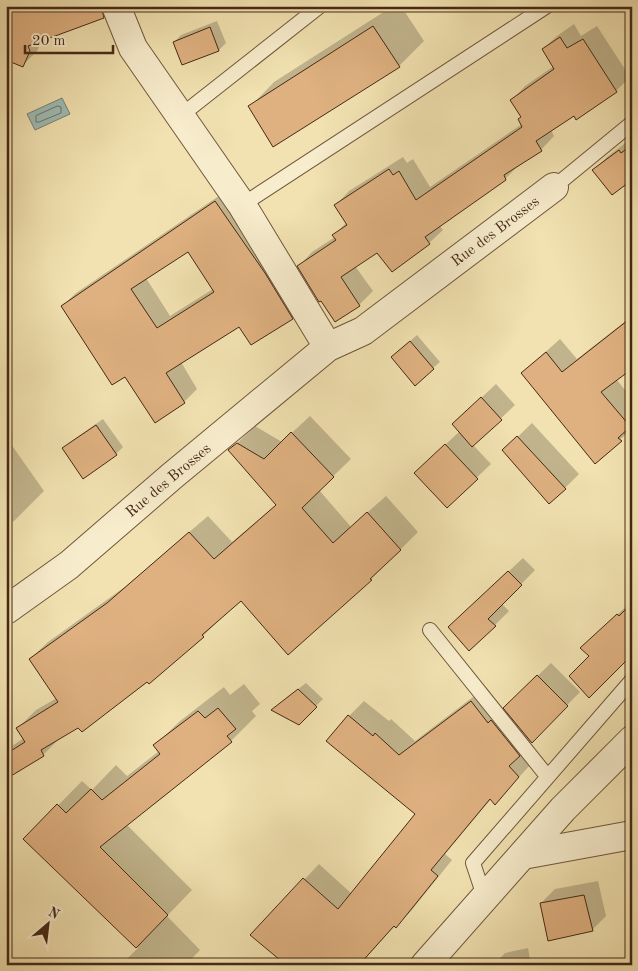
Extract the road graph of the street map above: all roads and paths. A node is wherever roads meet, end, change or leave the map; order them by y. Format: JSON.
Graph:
{"nodes":[{"id":1,"x":116,"y":6,"type":"edge"},
{"id":2,"x":320,"y":6,"type":"edge"},
{"id":3,"x":547,"y":6,"type":"edge"},
{"id":4,"x":179,"y":117,"type":"junction"},
{"id":5,"x":632,"y":123,"type":"edge"},
{"id":6,"x":554,"y":187,"type":"joint"},
{"id":7,"x":242,"y":205,"type":"junction"},
{"id":8,"x":328,"y":347,"type":"junction"},
{"id":9,"x":6,"y":610,"type":"edge"},
{"id":10,"x":430,"y":630,"type":"dead end"},
{"id":11,"x":632,"y":680,"type":"edge"},
{"id":12,"x":632,"y":740,"type":"edge"},
{"id":13,"x":547,"y":776,"type":"junction"},
{"id":14,"x":632,"y":835,"type":"edge"},
{"id":15,"x":523,"y":855,"type":"junction"},
{"id":16,"x":484,"y":899,"type":"junction"},
{"id":17,"x":425,"y":965,"type":"edge"}],
"edges":[{"from":1,"to":4,"type":"street"},
{"from":2,"to":4,"type":"lane"},
{"from":3,"to":7,"type":"lane"},
{"from":4,"to":7,"type":"street"},
{"from":5,"to":6,"type":"lane","name":"Rue des Brosses"},
{"from":6,"to":8,"type":"street","name":"Rue des Brosses"},
{"from":7,"to":8,"type":"street"},
{"from":8,"to":9,"type":"street","name":"Rue des Brosses"},
{"from":10,"to":13,"type":"lane"},
{"from":11,"to":13,"type":"lane"},
{"from":12,"to":15,"type":"street"},
{"from":13,"to":16,"type":"lane"},
{"from":14,"to":15,"type":"street"},
{"from":15,"to":16,"type":"street"},
{"from":16,"to":17,"type":"street"}]}
